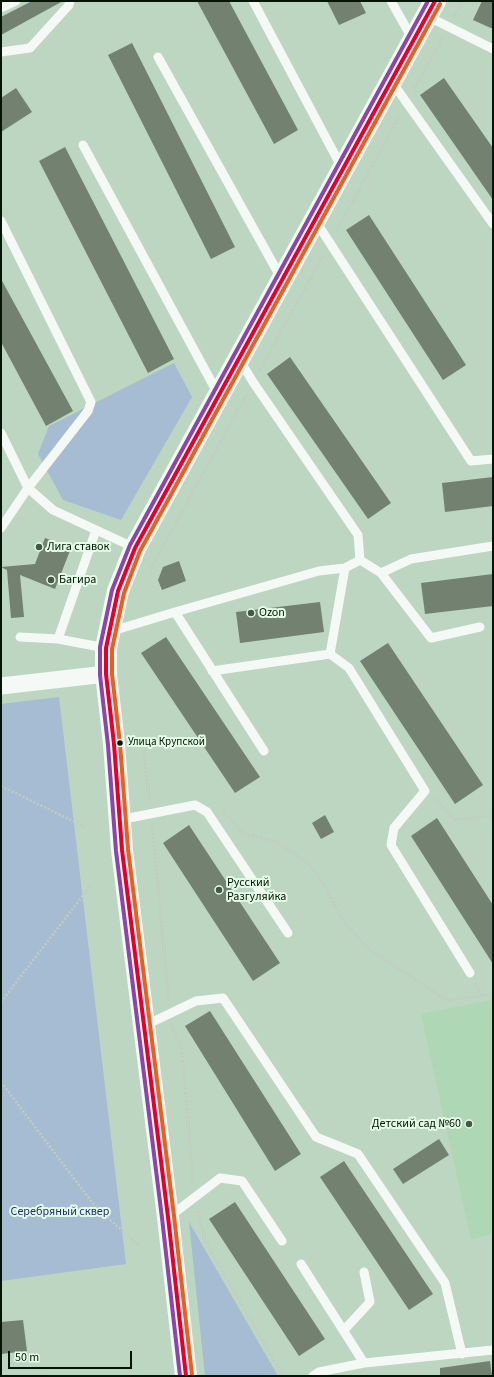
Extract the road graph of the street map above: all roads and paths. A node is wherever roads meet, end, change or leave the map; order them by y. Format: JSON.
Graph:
{"nodes":[{"id":1,"x":16,"y":1,"type":"edge"},
{"id":2,"x":70,"y":1,"type":"edge"},
{"id":3,"x":253,"y":1,"type":"edge"},
{"id":4,"x":391,"y":1,"type":"edge"},
{"id":5,"x":463,"y":1,"type":"edge"},
{"id":6,"x":1,"y":8,"type":"edge"},
{"id":7,"x":431,"y":8,"type":"edge"},
{"id":8,"x":449,"y":27,"type":"junction"},
{"id":9,"x":414,"y":41,"type":"junction"},
{"id":10,"x":493,"y":49,"type":"edge"},
{"id":11,"x":1,"y":52,"type":"edge"},
{"id":12,"x":158,"y":57,"type":"dead end"},
{"id":13,"x":391,"y":81,"type":"junction"},
{"id":14,"x":407,"y":104,"type":"junction"},
{"id":15,"x":83,"y":145,"type":"dead end"},
{"id":16,"x":342,"y":169,"type":"junction"},
{"id":17,"x":314,"y":219,"type":"junction"},
{"id":18,"x":1,"y":221,"type":"edge"},
{"id":19,"x":493,"y":224,"type":"edge"},
{"id":20,"x":330,"y":243,"type":"junction"},
{"id":21,"x":282,"y":279,"type":"junction"},
{"id":22,"x":238,"y":358,"type":"junction"},
{"id":23,"x":254,"y":382,"type":"junction"},
{"id":24,"x":218,"y":394,"type":"junction"},
{"id":25,"x":1,"y":433,"type":"edge"},
{"id":26,"x":493,"y":459,"type":"edge"},
{"id":27,"x":28,"y":488,"type":"junction"},
{"id":28,"x":1,"y":528,"type":"edge"},
{"id":29,"x":96,"y":530,"type":"junction"},
{"id":30,"x":493,"y":546,"type":"edge"},
{"id":31,"x":135,"y":548,"type":"junction"},
{"id":32,"x":360,"y":560,"type":"junction"},
{"id":33,"x":345,"y":568,"type":"junction"},
{"id":34,"x":149,"y":572,"type":"dead end"},
{"id":35,"x":381,"y":573,"type":"junction"},
{"id":36,"x":175,"y":612,"type":"junction"},
{"id":37,"x":480,"y":627,"type":"dead end"},
{"id":38,"x":20,"y":637,"type":"dead end"},
{"id":39,"x":58,"y":639,"type":"junction"},
{"id":40,"x":108,"y":640,"type":"junction"},
{"id":41,"x":330,"y":654,"type":"junction"},
{"id":42,"x":212,"y":671,"type":"junction"},
{"id":43,"x":106,"y":674,"type":"junction"},
{"id":44,"x":1,"y":686,"type":"edge"},
{"id":45,"x":143,"y":751,"type":"dead end"},
{"id":46,"x":264,"y":751,"type":"dead end"},
{"id":47,"x":1,"y":786,"type":"edge"},
{"id":48,"x":425,"y":791,"type":"junction"},
{"id":49,"x":158,"y":801,"type":"dead end"},
{"id":50,"x":150,"y":802,"type":"junction"},
{"id":51,"x":223,"y":810,"type":"dead end"},
{"id":52,"x":151,"y":814,"type":"junction"},
{"id":53,"x":493,"y":816,"type":"edge"},
{"id":54,"x":119,"y":820,"type":"junction"},
{"id":55,"x":85,"y":827,"type":"dead end"},
{"id":56,"x":91,"y":885,"type":"dead end"},
{"id":57,"x":288,"y":933,"type":"dead end"},
{"id":58,"x":470,"y":974,"type":"joint"},
{"id":59,"x":493,"y":994,"type":"edge"},
{"id":60,"x":482,"y":996,"type":"junction"},
{"id":61,"x":1,"y":1002,"type":"edge"},
{"id":62,"x":168,"y":1014,"type":"junction"},
{"id":63,"x":144,"y":1026,"type":"junction"},
{"id":64,"x":1,"y":1082,"type":"edge"},
{"id":65,"x":194,"y":1198,"type":"junction"},
{"id":66,"x":168,"y":1218,"type":"junction"},
{"id":67,"x":282,"y":1241,"type":"dead end"},
{"id":68,"x":138,"y":1245,"type":"dead end"},
{"id":69,"x":301,"y":1264,"type":"dead end"},
{"id":70,"x":364,"y":1272,"type":"dead end"},
{"id":71,"x":344,"y":1330,"type":"junction"},
{"id":72,"x":493,"y":1350,"type":"edge"},
{"id":73,"x":462,"y":1354,"type":"junction"},
{"id":74,"x":364,"y":1364,"type":"junction"},
{"id":75,"x":186,"y":1376,"type":"edge"},
{"id":76,"x":283,"y":1376,"type":"edge"},
{"id":77,"x":313,"y":1376,"type":"edge"}],
"edges":[{"from":1,"to":6,"type":"lane"},
{"from":2,"to":11,"type":"lane"},
{"from":3,"to":16,"type":"lane"},
{"from":4,"to":9,"type":"lane"},
{"from":5,"to":8,"type":"path"},
{"from":7,"to":8,"type":"lane"},
{"from":7,"to":9,"type":"street"},
{"from":8,"to":10,"type":"lane"},
{"from":8,"to":14,"type":"path"},
{"from":9,"to":13,"type":"street"},
{"from":12,"to":21,"type":"lane"},
{"from":13,"to":14,"type":"lane"},
{"from":13,"to":16,"type":"street"},
{"from":14,"to":19,"type":"lane"},
{"from":14,"to":20,"type":"path"},
{"from":15,"to":24,"type":"lane"},
{"from":16,"to":17,"type":"street"},
{"from":17,"to":20,"type":"lane"},
{"from":17,"to":21,"type":"street"},
{"from":18,"to":27,"type":"lane"},
{"from":20,"to":23,"type":"path"},
{"from":20,"to":26,"type":"lane"},
{"from":21,"to":22,"type":"street"},
{"from":22,"to":23,"type":"lane"},
{"from":22,"to":24,"type":"street"},
{"from":23,"to":32,"type":"lane"},
{"from":23,"to":34,"type":"path"},
{"from":24,"to":31,"type":"street"},
{"from":25,"to":27,"type":"lane"},
{"from":27,"to":28,"type":"lane"},
{"from":27,"to":29,"type":"lane"},
{"from":29,"to":31,"type":"lane"},
{"from":29,"to":39,"type":"lane"},
{"from":30,"to":35,"type":"lane"},
{"from":31,"to":40,"type":"street"},
{"from":32,"to":33,"type":"lane"},
{"from":32,"to":35,"type":"lane"},
{"from":33,"to":36,"type":"lane"},
{"from":33,"to":41,"type":"lane"},
{"from":35,"to":37,"type":"lane"},
{"from":36,"to":40,"type":"lane"},
{"from":36,"to":42,"type":"lane"},
{"from":38,"to":39,"type":"lane"},
{"from":39,"to":40,"type":"lane"},
{"from":40,"to":43,"type":"street"},
{"from":41,"to":42,"type":"lane"},
{"from":41,"to":48,"type":"lane"},
{"from":42,"to":46,"type":"lane"},
{"from":43,"to":44,"type":"street"},
{"from":43,"to":54,"type":"street"},
{"from":45,"to":50,"type":"path"},
{"from":47,"to":55,"type":"path"},
{"from":48,"to":53,"type":"path"},
{"from":48,"to":58,"type":"lane"},
{"from":49,"to":50,"type":"path"},
{"from":50,"to":52,"type":"path"},
{"from":51,"to":60,"type":"path"},
{"from":52,"to":54,"type":"lane"},
{"from":52,"to":57,"type":"lane"},
{"from":52,"to":62,"type":"path"},
{"from":54,"to":63,"type":"street"},
{"from":56,"to":61,"type":"path"},
{"from":58,"to":60,"type":"path"},
{"from":59,"to":60,"type":"path"},
{"from":62,"to":63,"type":"lane"},
{"from":62,"to":65,"type":"path"},
{"from":62,"to":73,"type":"lane"},
{"from":63,"to":66,"type":"street"},
{"from":64,"to":68,"type":"path"},
{"from":65,"to":66,"type":"lane"},
{"from":65,"to":67,"type":"lane"},
{"from":65,"to":76,"type":"path"},
{"from":66,"to":75,"type":"street"},
{"from":69,"to":71,"type":"lane"},
{"from":70,"to":71,"type":"lane"},
{"from":71,"to":74,"type":"lane"},
{"from":72,"to":73,"type":"lane"},
{"from":73,"to":74,"type":"lane"},
{"from":74,"to":77,"type":"lane"}]}
